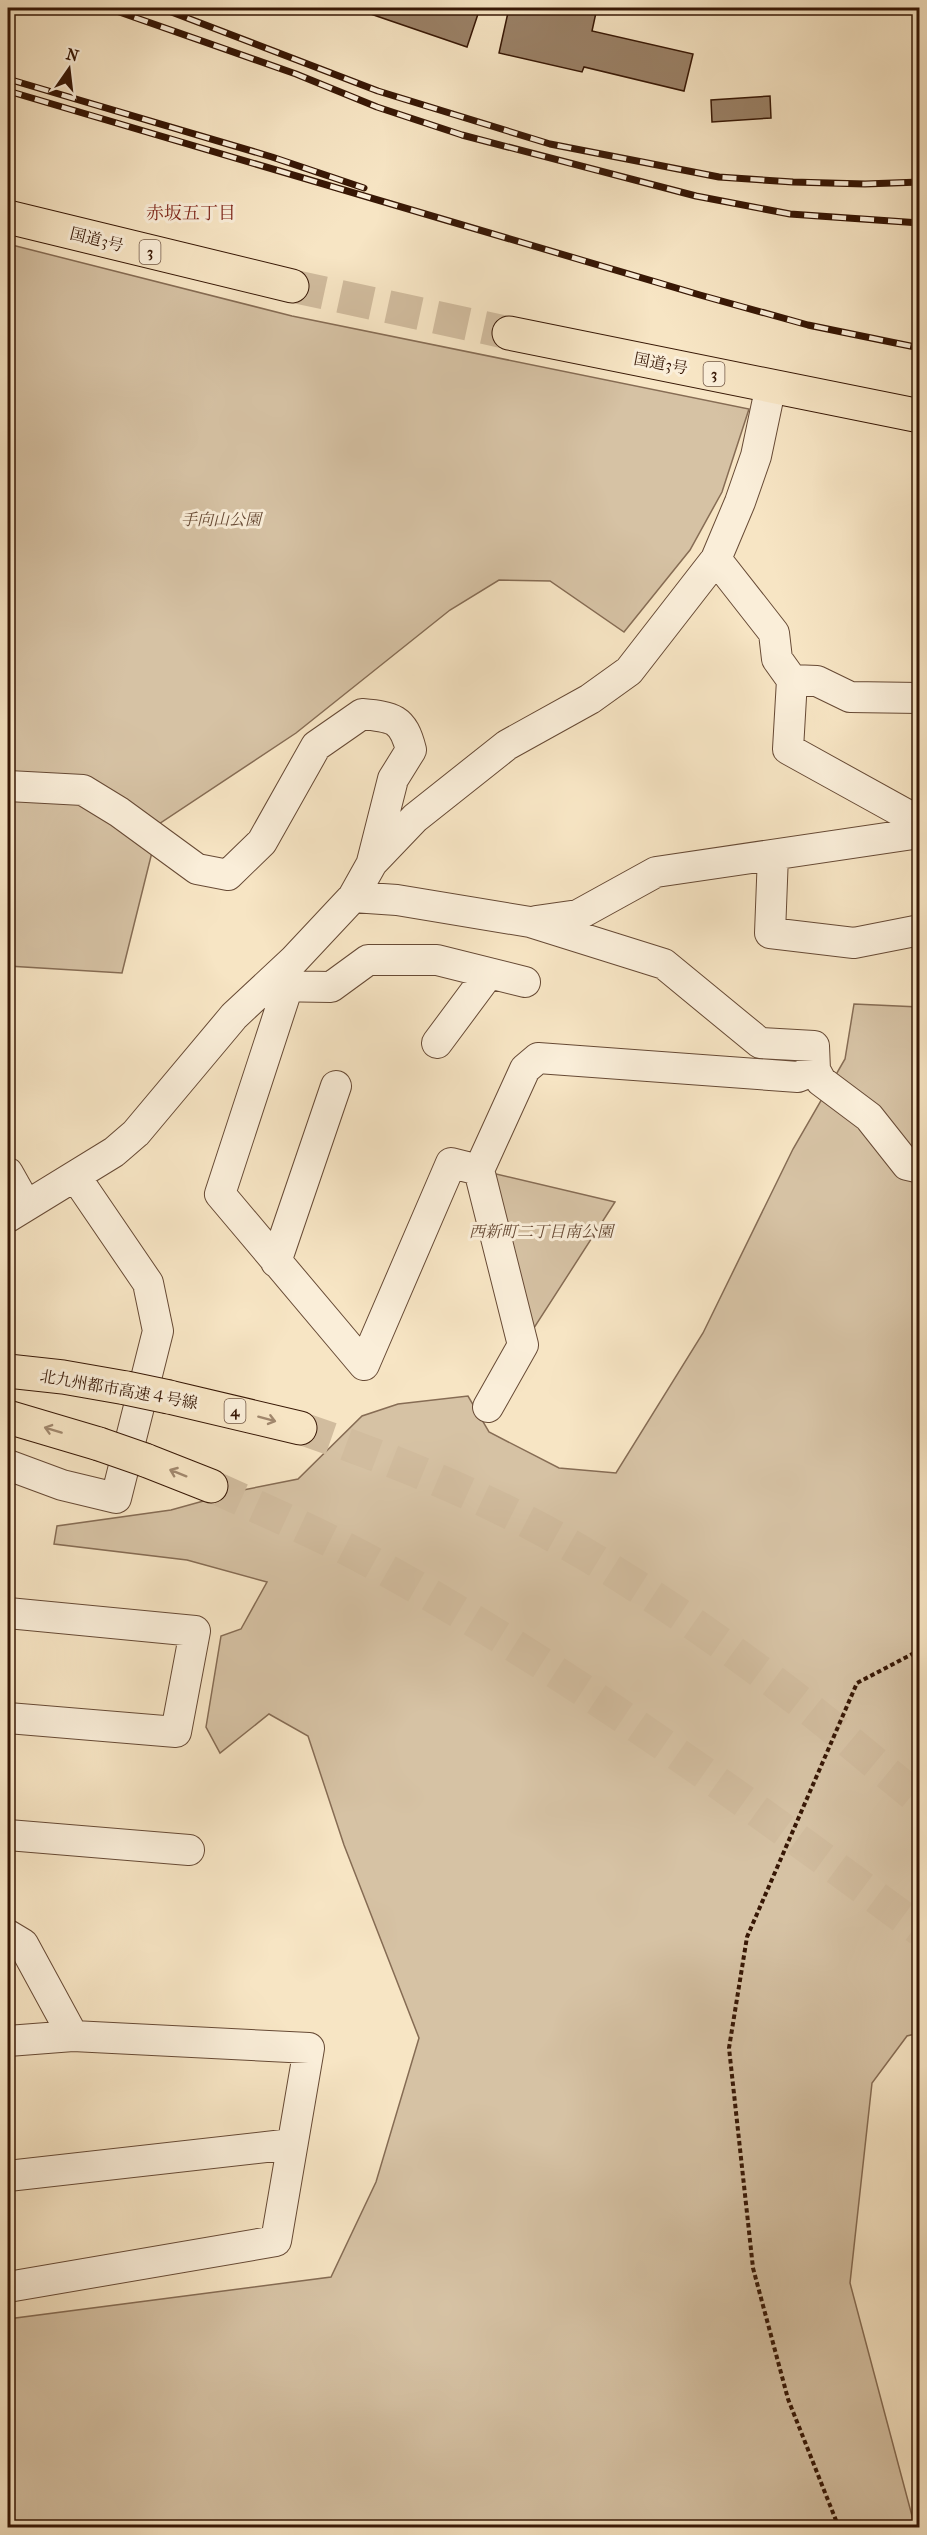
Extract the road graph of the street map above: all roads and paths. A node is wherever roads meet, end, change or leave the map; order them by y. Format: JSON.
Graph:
{"nodes":[{"id":1,"x":8,"y":217,"type":"edge"},
{"id":2,"x":292,"y":286,"type":"tunnel mouth"},
{"id":3,"x":509,"y":333,"type":"tunnel mouth"},
{"id":4,"x":771,"y":385,"type":"junction"},
{"id":5,"x":920,"y":416,"type":"edge"},
{"id":6,"x":716,"y":559,"type":"junction"},
{"id":7,"x":792,"y":680,"type":"junction"},
{"id":8,"x":920,"y":698,"type":"edge"},
{"id":9,"x":8,"y":786,"type":"edge"},
{"id":10,"x":920,"y":822,"type":"edge"},
{"id":11,"x":920,"y":833,"type":"edge"},
{"id":12,"x":773,"y":855,"type":"junction"},
{"id":13,"x":372,"y":863,"type":"junction"},
{"id":14,"x":353,"y":897,"type":"junction"},
{"id":15,"x":530,"y":922,"type":"junction"},
{"id":16,"x":920,"y":930,"type":"edge"},
{"id":17,"x":489,"y":973,"type":"junction"},
{"id":18,"x":525,"y":982,"type":"dead end"},
{"id":19,"x":276,"y":986,"type":"junction"},
{"id":20,"x":437,"y":1043,"type":"dead end"},
{"id":21,"x":814,"y":1070,"type":"junction"},
{"id":22,"x":336,"y":1086,"type":"dead end"},
{"id":23,"x":920,"y":1168,"type":"edge"},
{"id":24,"x":479,"y":1170,"type":"junction"},
{"id":25,"x":8,"y":1173,"type":"edge"},
{"id":26,"x":75,"y":1176,"type":"junction"},
{"id":27,"x":17,"y":1211,"type":"edge"},
{"id":28,"x":276,"y":1262,"type":"junction"},
{"id":29,"x":8,"y":1371,"type":"edge"},
{"id":30,"x":488,"y":1407,"type":"dead end"},
{"id":31,"x":8,"y":1417,"type":"edge"},
{"id":32,"x":300,"y":1428,"type":"tunnel mouth"},
{"id":33,"x":8,"y":1465,"type":"edge"},
{"id":34,"x":212,"y":1486,"type":"tunnel mouth"},
{"id":35,"x":8,"y":1613,"type":"edge"},
{"id":36,"x":920,"y":1650,"type":"edge"},
{"id":37,"x":8,"y":1718,"type":"edge"},
{"id":38,"x":8,"y":1835,"type":"edge"},
{"id":39,"x":189,"y":1850,"type":"dead end"},
{"id":40,"x":8,"y":1935,"type":"edge"},
{"id":41,"x":73,"y":2036,"type":"junction"},
{"id":42,"x":8,"y":2041,"type":"edge"},
{"id":43,"x":292,"y":2144,"type":"junction"},
{"id":44,"x":8,"y":2176,"type":"edge"},
{"id":45,"x":8,"y":2287,"type":"edge"},
{"id":46,"x":838,"y":2528,"type":"edge"}],
"edges":[{"from":1,"to":2,"type":"highway","name":"国道3号","number":"3"},
{"from":3,"to":4,"type":"highway","name":"国道3号","number":"3"},
{"from":4,"to":5,"type":"highway","name":"国道3号","number":"3"},
{"from":4,"to":6,"type":"street"},
{"from":6,"to":7,"type":"street"},
{"from":6,"to":13,"type":"street"},
{"from":7,"to":8,"type":"street"},
{"from":7,"to":10,"type":"street"},
{"from":9,"to":13,"type":"street"},
{"from":11,"to":12,"type":"street"},
{"from":12,"to":15,"type":"street"},
{"from":12,"to":16,"type":"street"},
{"from":13,"to":14,"type":"street"},
{"from":14,"to":15,"type":"street"},
{"from":14,"to":19,"type":"street"},
{"from":15,"to":21,"type":"street"},
{"from":17,"to":18,"type":"street"},
{"from":17,"to":19,"type":"street"},
{"from":17,"to":20,"type":"street"},
{"from":19,"to":26,"type":"street"},
{"from":19,"to":28,"type":"street"},
{"from":21,"to":23,"type":"street"},
{"from":21,"to":24,"type":"street"},
{"from":22,"to":28,"type":"street"},
{"from":24,"to":28,"type":"street"},
{"from":24,"to":30,"type":"street"},
{"from":25,"to":27,"type":"street"},
{"from":26,"to":27,"type":"street"},
{"from":26,"to":33,"type":"street"},
{"from":29,"to":32,"type":"highway","name":"北九州都市高速４号線","number":"4","one_way":true,"bridge":true},
{"from":34,"to":31,"type":"highway","one_way":true,"bridge":true},
{"from":35,"to":37,"type":"street"},
{"from":36,"to":46,"type":"path"},
{"from":38,"to":39,"type":"street"},
{"from":40,"to":41,"type":"street"},
{"from":41,"to":42,"type":"street"},
{"from":41,"to":43,"type":"street"},
{"from":43,"to":44,"type":"street"},
{"from":43,"to":45,"type":"street"}]}
